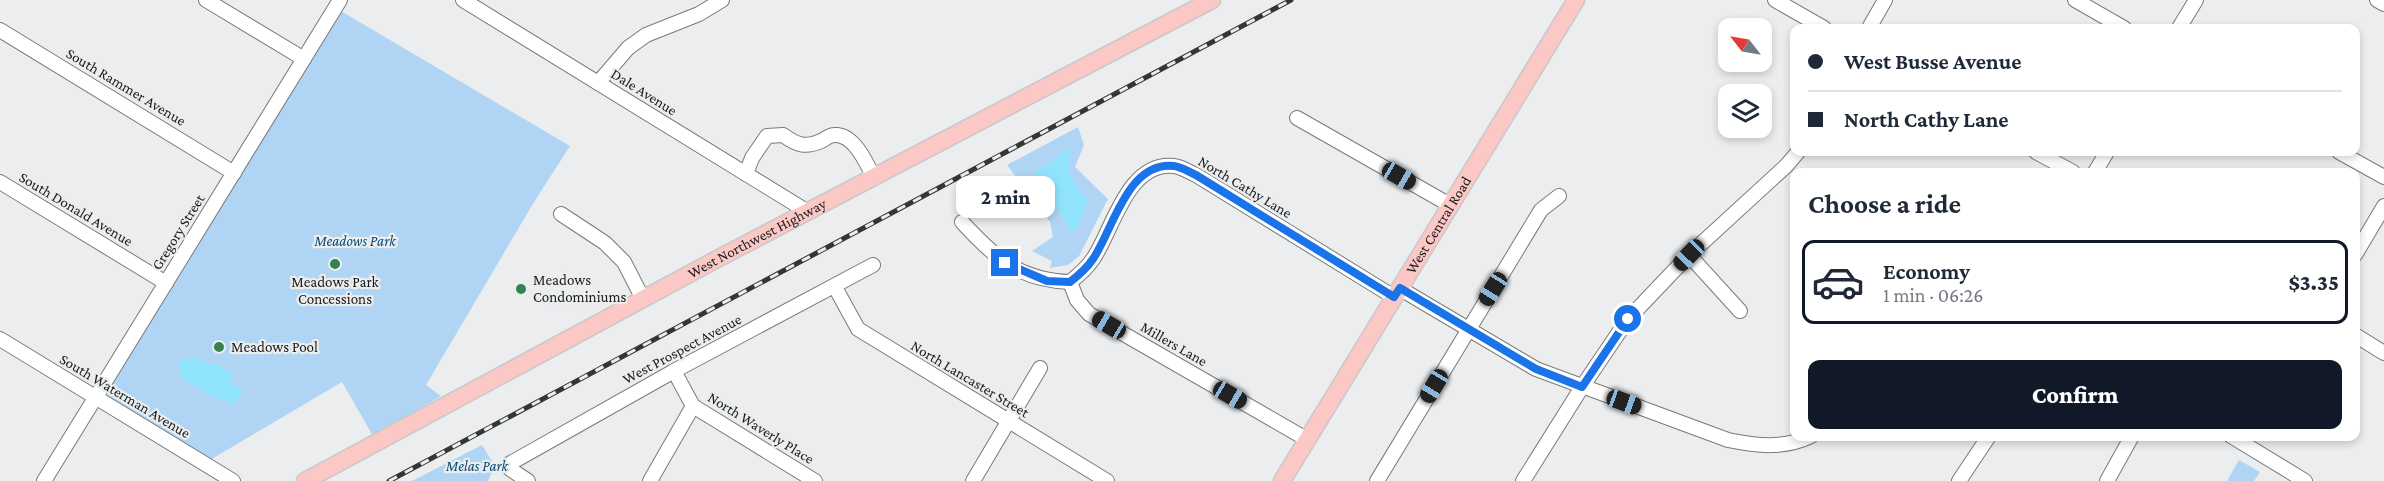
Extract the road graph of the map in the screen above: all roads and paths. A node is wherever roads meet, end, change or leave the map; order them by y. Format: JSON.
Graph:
{"nodes":[{"id":1,"x":206,"y":0,"type":"edge"},
{"id":2,"x":340,"y":0,"type":"edge"},
{"id":3,"x":463,"y":0,"type":"edge"},
{"id":4,"x":722,"y":0,"type":"edge"},
{"id":5,"x":1212,"y":0,"type":"edge"},
{"id":6,"x":1576,"y":0,"type":"edge"},
{"id":7,"x":1775,"y":0,"type":"edge"},
{"id":8,"x":1885,"y":0,"type":"edge"},
{"id":9,"x":2075,"y":0,"type":"edge"},
{"id":10,"x":2196,"y":0,"type":"edge"},
{"id":11,"x":2377,"y":0,"type":"edge"},
{"id":12,"x":2384,"y":4,"type":"edge"},
{"id":13,"x":1817,"y":24,"type":"edge"},
{"id":14,"x":1871,"y":24,"type":"edge"},
{"id":15,"x":2117,"y":24,"type":"edge"},
{"id":16,"x":2181,"y":24,"type":"edge"},
{"id":17,"x":0,"y":30,"type":"edge"},
{"id":18,"x":304,"y":59,"type":"junction"},
{"id":19,"x":598,"y":83,"type":"junction"},
{"id":20,"x":1297,"y":118,"type":"dead end"},
{"id":21,"x":2043,"y":156,"type":"edge"},
{"id":22,"x":2346,"y":156,"type":"edge"},
{"id":23,"x":2066,"y":168,"type":"edge"},
{"id":24,"x":1790,"y":171,"type":"edge"},
{"id":25,"x":234,"y":172,"type":"junction"},
{"id":26,"x":746,"y":174,"type":"junction"},
{"id":27,"x":2384,"y":177,"type":"edge"},
{"id":28,"x":873,"y":178,"type":"junction"},
{"id":29,"x":0,"y":182,"type":"edge"},
{"id":30,"x":1559,"y":196,"type":"dead end"},
{"id":31,"x":1450,"y":205,"type":"junction"},
{"id":32,"x":2384,"y":206,"type":"edge"},
{"id":33,"x":808,"y":212,"type":"junction"},
{"id":34,"x":561,"y":213,"type":"dead end"},
{"id":35,"x":962,"y":222,"type":"dead end"},
{"id":36,"x":2360,"y":247,"type":"edge"},
{"id":37,"x":1689,"y":255,"type":"junction"},
{"id":38,"x":873,"y":265,"type":"dead end"},
{"id":39,"x":1070,"y":282,"type":"junction"},
{"id":40,"x":166,"y":283,"type":"junction"},
{"id":41,"x":835,"y":287,"type":"junction"},
{"id":42,"x":1397,"y":293,"type":"junction"},
{"id":43,"x":643,"y":299,"type":"junction"},
{"id":44,"x":1740,"y":311,"type":"dead end"},
{"id":45,"x":1468,"y":329,"type":"junction"},
{"id":46,"x":2360,"y":338,"type":"edge"},
{"id":47,"x":0,"y":339,"type":"edge"},
{"id":48,"x":2384,"y":353,"type":"edge"},
{"id":49,"x":1040,"y":368,"type":"dead end"},
{"id":50,"x":674,"y":371,"type":"junction"},
{"id":51,"x":1582,"y":387,"type":"junction"},
{"id":52,"x":96,"y":398,"type":"junction"},
{"id":53,"x":693,"y":406,"type":"junction"},
{"id":54,"x":1009,"y":422,"type":"junction"},
{"id":55,"x":1308,"y":440,"type":"junction"},
{"id":56,"x":1792,"y":441,"type":"edge"},
{"id":57,"x":1986,"y":441,"type":"edge"},
{"id":58,"x":2129,"y":441,"type":"edge"},
{"id":59,"x":2244,"y":441,"type":"edge"},
{"id":60,"x":45,"y":481,"type":"edge"},
{"id":61,"x":233,"y":481,"type":"edge"},
{"id":62,"x":305,"y":481,"type":"edge"},
{"id":63,"x":528,"y":481,"type":"edge"},
{"id":64,"x":650,"y":481,"type":"edge"},
{"id":65,"x":815,"y":481,"type":"edge"},
{"id":66,"x":973,"y":481,"type":"edge"},
{"id":67,"x":1107,"y":481,"type":"edge"},
{"id":68,"x":1282,"y":481,"type":"edge"},
{"id":69,"x":1377,"y":481,"type":"edge"},
{"id":70,"x":1523,"y":481,"type":"edge"},
{"id":71,"x":1959,"y":481,"type":"edge"},
{"id":72,"x":2107,"y":481,"type":"edge"},
{"id":73,"x":2305,"y":481,"type":"edge"}],
"edges":[{"from":1,"to":18,"type":"street"},
{"from":2,"to":18,"type":"street","name":"Gregory Street"},
{"from":3,"to":19,"type":"street","name":"Dale Avenue"},
{"from":4,"to":19,"type":"street"},
{"from":5,"to":28,"type":"main road","name":"West Northwest Highway"},
{"from":6,"to":31,"type":"main road","name":"West Central Road"},
{"from":7,"to":13,"type":"street"},
{"from":8,"to":14,"type":"street"},
{"from":9,"to":15,"type":"street"},
{"from":10,"to":16,"type":"street"},
{"from":11,"to":12,"type":"street"},
{"from":17,"to":25,"type":"street","name":"South Rammer Avenue"},
{"from":18,"to":25,"type":"street","name":"Gregory Street"},
{"from":19,"to":26,"type":"street","name":"Dale Avenue"},
{"from":20,"to":31,"type":"street"},
{"from":21,"to":23,"type":"street"},
{"from":22,"to":27,"type":"street"},
{"from":24,"to":37,"type":"street"},
{"from":25,"to":40,"type":"street","name":"Gregory Street"},
{"from":26,"to":28,"type":"street"},
{"from":26,"to":33,"type":"street","name":"Dale Avenue"},
{"from":28,"to":33,"type":"main road","name":"West Northwest Highway"},
{"from":29,"to":40,"type":"street","name":"South Donald Avenue"},
{"from":30,"to":45,"type":"street"},
{"from":31,"to":42,"type":"main road","name":"West Central Road"},
{"from":32,"to":36,"type":"street"},
{"from":33,"to":43,"type":"main road","name":"West Northwest Highway"},
{"from":34,"to":43,"type":"street"},
{"from":35,"to":39,"type":"street"},
{"from":37,"to":44,"type":"street"},
{"from":37,"to":51,"type":"street"},
{"from":38,"to":41,"type":"street","name":"West Prospect Avenue"},
{"from":39,"to":42,"type":"street","name":"North Cathy Lane"},
{"from":39,"to":55,"type":"street","name":"Millers Lane"},
{"from":40,"to":52,"type":"street","name":"Gregory Street"},
{"from":41,"to":50,"type":"street","name":"West Prospect Avenue"},
{"from":41,"to":54,"type":"street","name":"North Lancaster Street"},
{"from":42,"to":45,"type":"street","name":"North Cathy Lane"},
{"from":42,"to":55,"type":"main road","name":"West Central Road"},
{"from":43,"to":62,"type":"main road","name":"West Northwest Highway"},
{"from":45,"to":51,"type":"street","name":"North Cathy Lane"},
{"from":45,"to":69,"type":"street"},
{"from":46,"to":48,"type":"street"},
{"from":47,"to":52,"type":"street","name":"South Waterman Avenue"},
{"from":49,"to":54,"type":"street"},
{"from":50,"to":53,"type":"street","name":"North Waverly Place"},
{"from":50,"to":63,"type":"street","name":"West Prospect Avenue"},
{"from":51,"to":56,"type":"street","name":"North Cathy Lane"},
{"from":51,"to":70,"type":"street"},
{"from":52,"to":60,"type":"street","name":"Gregory Street"},
{"from":52,"to":61,"type":"street","name":"South Waterman Avenue"},
{"from":53,"to":64,"type":"street"},
{"from":53,"to":65,"type":"street","name":"North Waverly Place"},
{"from":54,"to":66,"type":"street"},
{"from":54,"to":67,"type":"street","name":"North Lancaster Street"},
{"from":55,"to":68,"type":"main road","name":"West Central Road"},
{"from":57,"to":71,"type":"street"},
{"from":58,"to":72,"type":"street"},
{"from":59,"to":73,"type":"street"}]}
